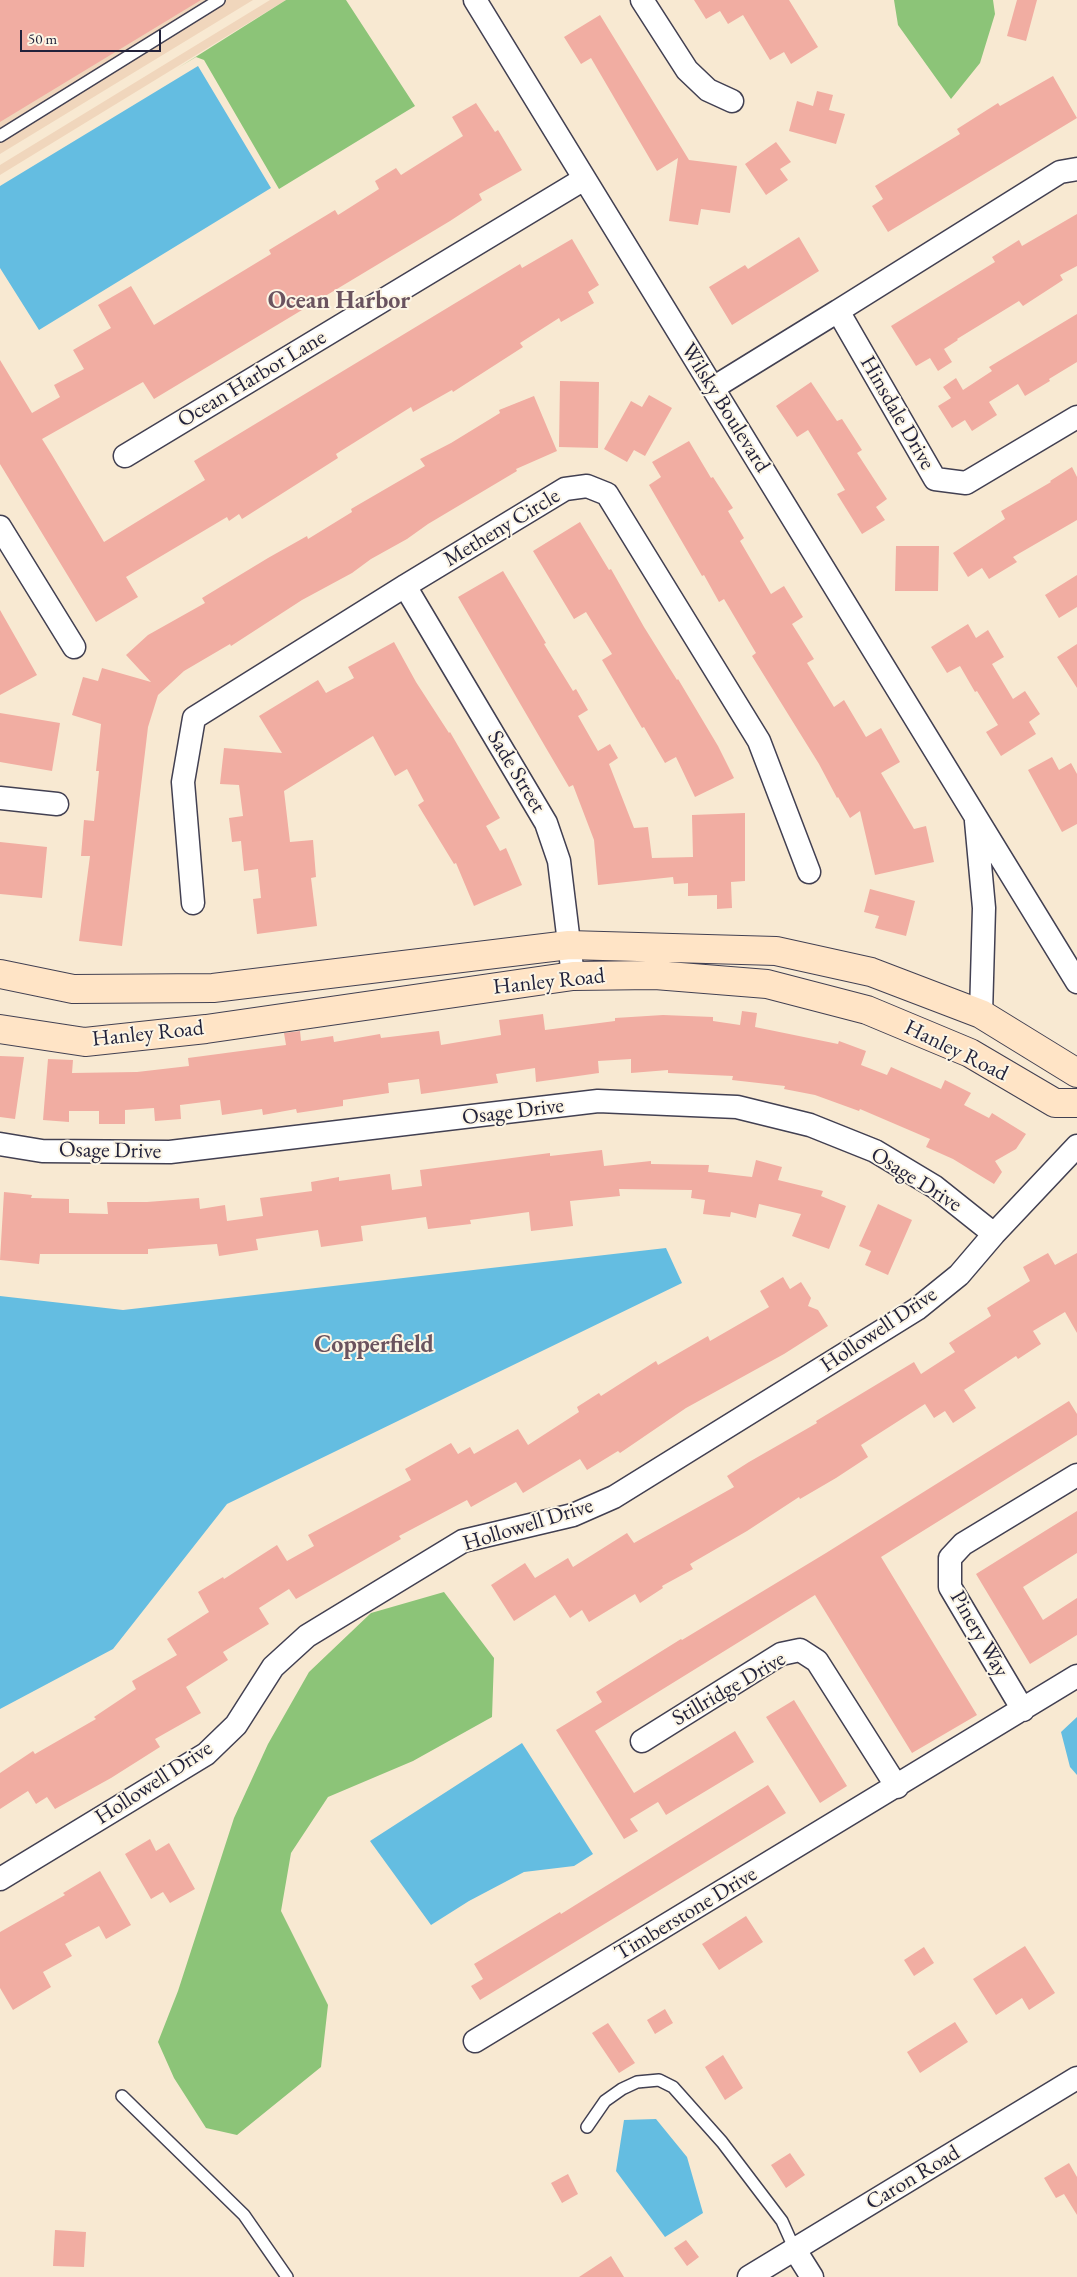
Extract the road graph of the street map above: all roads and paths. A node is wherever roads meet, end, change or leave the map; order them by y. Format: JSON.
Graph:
{"nodes":[{"id":1,"x":219,"y":0,"type":"edge"},
{"id":2,"x":474,"y":0,"type":"edge"},
{"id":3,"x":642,"y":0,"type":"edge"},
{"id":4,"x":732,"y":101,"type":"dead end"},
{"id":5,"x":0,"y":136,"type":"edge"},
{"id":6,"x":1077,"y":169,"type":"edge"},
{"id":7,"x":584,"y":179,"type":"junction"},
{"id":8,"x":838,"y":311,"type":"junction"},
{"id":9,"x":713,"y":388,"type":"junction"},
{"id":10,"x":1077,"y":417,"type":"edge"},
{"id":11,"x":125,"y":456,"type":"dead end"},
{"id":12,"x":0,"y":527,"type":"edge"},
{"id":13,"x":405,"y":586,"type":"junction"},
{"id":14,"x":74,"y":647,"type":"dead end"},
{"id":15,"x":0,"y":798,"type":"edge"},
{"id":16,"x":57,"y":804,"type":"dead end"},
{"id":17,"x":975,"y":816,"type":"junction"},
{"id":18,"x":809,"y":872,"type":"dead end"},
{"id":19,"x":194,"y":903,"type":"dead end"},
{"id":20,"x":569,"y":946,"type":"junction"},
{"id":21,"x":0,"y":974,"type":"edge"},
{"id":22,"x":573,"y":976,"type":"junction"},
{"id":23,"x":1077,"y":982,"type":"edge"},
{"id":24,"x":980,"y":1014,"type":"junction"},
{"id":25,"x":0,"y":1030,"type":"edge"},
{"id":26,"x":1077,"y":1073,"type":"edge"},
{"id":27,"x":1077,"y":1103,"type":"edge"},
{"id":28,"x":0,"y":1144,"type":"edge"},
{"id":29,"x":1077,"y":1146,"type":"edge"},
{"id":30,"x":994,"y":1234,"type":"junction"},
{"id":31,"x":1077,"y":1475,"type":"edge"},
{"id":32,"x":1077,"y":1676,"type":"edge"},
{"id":33,"x":1023,"y":1710,"type":"junction"},
{"id":34,"x":642,"y":1741,"type":"dead end"},
{"id":35,"x":896,"y":1787,"type":"junction"},
{"id":36,"x":0,"y":1879,"type":"edge"},
{"id":37,"x":475,"y":2041,"type":"dead end"},
{"id":38,"x":1077,"y":2078,"type":"edge"},
{"id":39,"x":122,"y":2096,"type":"dead end"},
{"id":40,"x":587,"y":2127,"type":"dead end"},
{"id":41,"x":795,"y":2250,"type":"junction"},
{"id":42,"x":287,"y":2277,"type":"edge"},
{"id":43,"x":749,"y":2277,"type":"edge"},
{"id":44,"x":812,"y":2277,"type":"edge"}],
"edges":[{"from":1,"to":5,"type":"lane"},
{"from":2,"to":7,"type":"street","name":"Wilsky Boulevard"},
{"from":3,"to":4,"type":"street"},
{"from":6,"to":8,"type":"street"},
{"from":7,"to":9,"type":"street","name":"Wilsky Boulevard"},
{"from":7,"to":11,"type":"street","name":"Ocean Harbor Lane"},
{"from":8,"to":9,"type":"street"},
{"from":8,"to":10,"type":"street","name":"Hinsdale Drive"},
{"from":9,"to":17,"type":"street","name":"Wilsky Boulevard"},
{"from":12,"to":14,"type":"street"},
{"from":13,"to":18,"type":"street","name":"Metheny Circle"},
{"from":13,"to":19,"type":"street","name":"Metheny Circle"},
{"from":13,"to":20,"type":"street","name":"Sade Street"},
{"from":15,"to":16,"type":"street"},
{"from":17,"to":23,"type":"street","name":"Wilsky Boulevard"},
{"from":17,"to":24,"type":"street","name":"Wilsky Boulevard"},
{"from":20,"to":21,"type":"main road","name":"Hanley Road"},
{"from":20,"to":22,"type":"street","name":"Sade Street"},
{"from":20,"to":24,"type":"main road","name":"Hanley Road"},
{"from":22,"to":25,"type":"main road","name":"Hanley Road"},
{"from":22,"to":27,"type":"main road","name":"Hanley Road"},
{"from":24,"to":26,"type":"main road","name":"Hanley Road"},
{"from":28,"to":30,"type":"street","name":"Osage Drive"},
{"from":29,"to":30,"type":"street","name":"Hollowell Drive"},
{"from":30,"to":36,"type":"street","name":"Hollowell Drive"},
{"from":31,"to":33,"type":"street","name":"Pinery Way"},
{"from":32,"to":33,"type":"street"},
{"from":33,"to":35,"type":"street"},
{"from":34,"to":35,"type":"street","name":"Stillridge Drive"},
{"from":35,"to":37,"type":"street","name":"Timberstone Drive"},
{"from":38,"to":41,"type":"street","name":"Caron Road"},
{"from":39,"to":42,"type":"lane"},
{"from":40,"to":41,"type":"lane"},
{"from":41,"to":43,"type":"street","name":"Caron Road"},
{"from":41,"to":44,"type":"street"}]}
